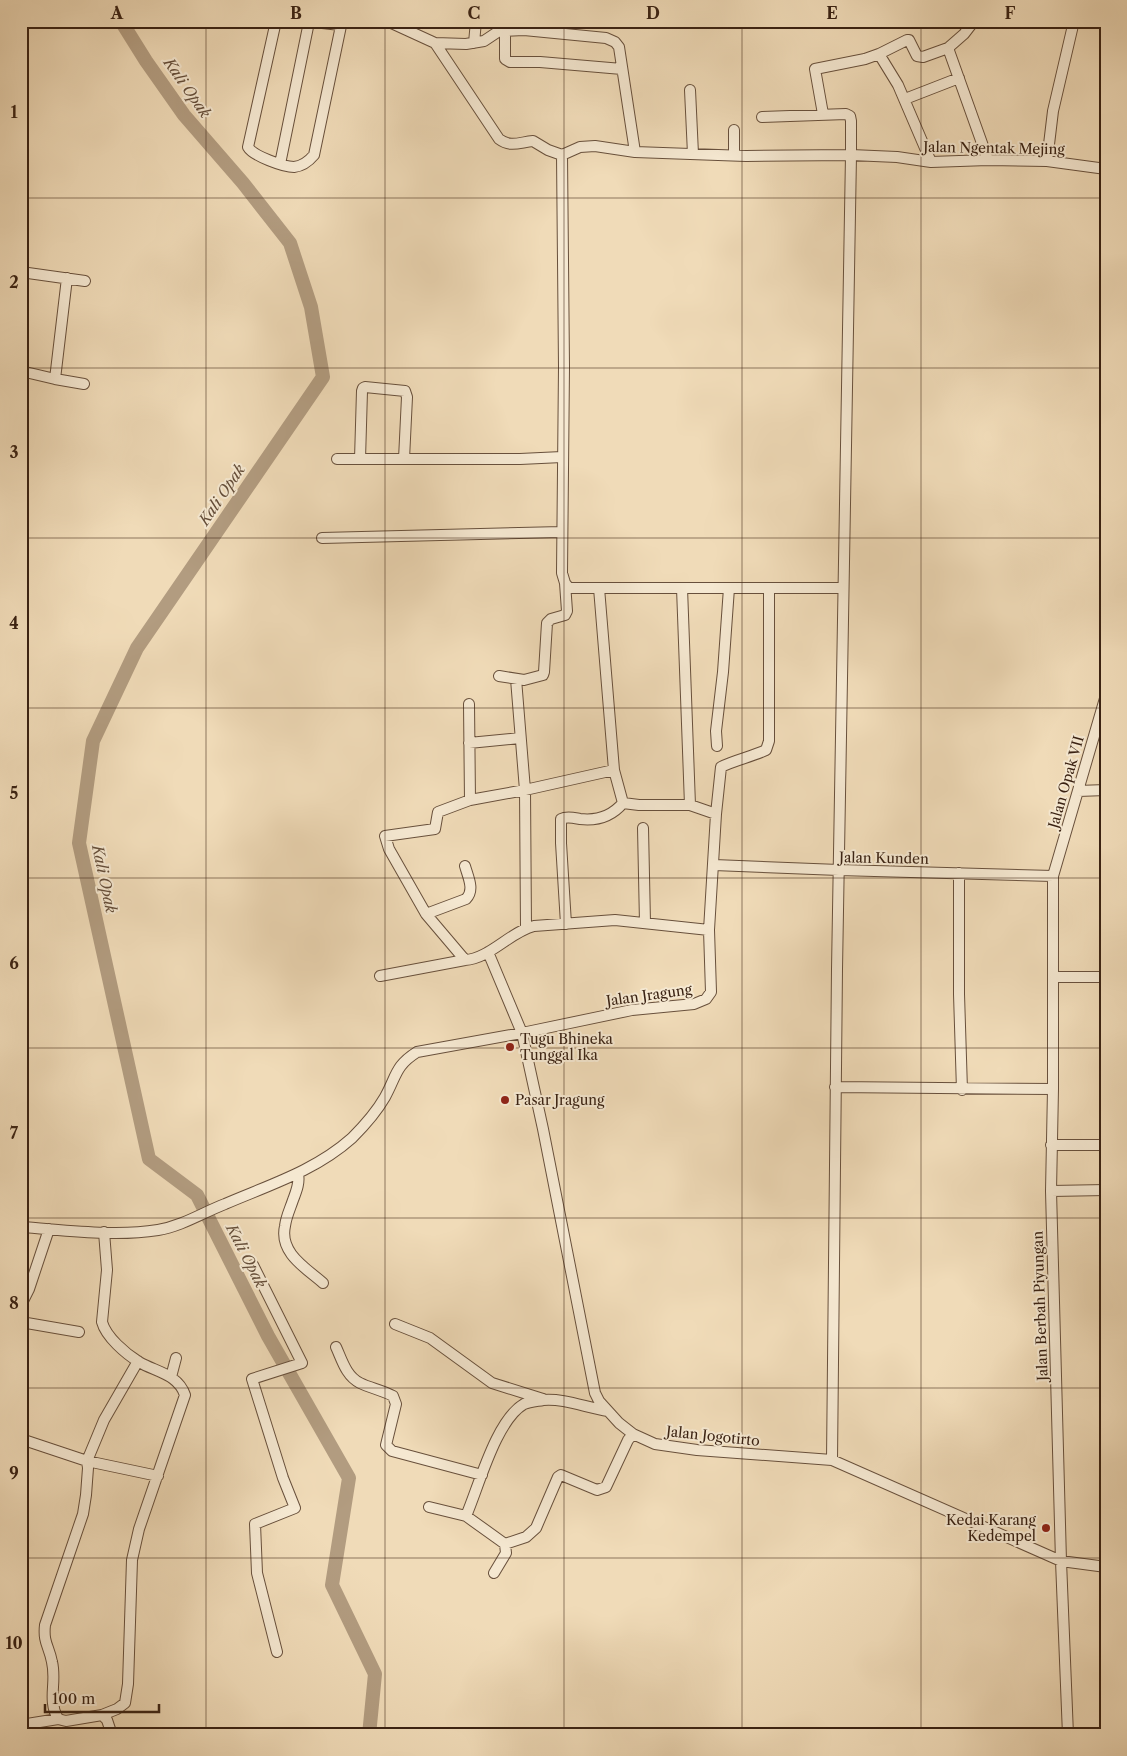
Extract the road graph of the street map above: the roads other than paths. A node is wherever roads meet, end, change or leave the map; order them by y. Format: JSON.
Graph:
{"nodes":[{"id":1,"x":276,"y":21,"type":"edge"},
{"id":2,"x":304,"y":21,"type":"edge"},
{"id":3,"x":387,"y":21,"type":"edge"},
{"id":4,"x":476,"y":21,"type":"edge"},
{"id":5,"x":974,"y":21,"type":"edge"},
{"id":6,"x":1074,"y":21,"type":"edge"},
{"id":7,"x":309,"y":22,"type":"edge"},
{"id":8,"x":341,"y":23,"type":"edge"},
{"id":9,"x":505,"y":30,"type":"junction"},
{"id":10,"x":435,"y":42,"type":"junction"},
{"id":11,"x":474,"y":43,"type":"junction"},
{"id":12,"x":948,"y":48,"type":"junction"},
{"id":13,"x":879,"y":54,"type":"junction"},
{"id":14,"x":622,"y":68,"type":"junction"},
{"id":15,"x":958,"y":78,"type":"junction"},
{"id":16,"x":690,"y":90,"type":"dead end"},
{"id":17,"x":905,"y":99,"type":"junction"},
{"id":18,"x":823,"y":114,"type":"junction"},
{"id":19,"x":762,"y":116,"type":"dead end"},
{"id":20,"x":734,"y":130,"type":"dead end"},
{"id":21,"x":635,"y":152,"type":"junction"},
{"id":22,"x":693,"y":154,"type":"junction"},
{"id":23,"x":562,"y":155,"type":"junction"},
{"id":24,"x":734,"y":155,"type":"junction"},
{"id":25,"x":852,"y":156,"type":"junction"},
{"id":26,"x":988,"y":160,"type":"junction"},
{"id":27,"x":1047,"y":161,"type":"junction"},
{"id":28,"x":931,"y":162,"type":"junction"},
{"id":29,"x":280,"y":164,"type":"junction"},
{"id":30,"x":1106,"y":169,"type":"edge"},
{"id":31,"x":21,"y":272,"type":"edge"},
{"id":32,"x":67,"y":278,"type":"junction"},
{"id":33,"x":85,"y":280,"type":"dead end"},
{"id":34,"x":21,"y":371,"type":"edge"},
{"id":35,"x":55,"y":379,"type":"junction"},
{"id":36,"x":84,"y":384,"type":"dead end"},
{"id":37,"x":562,"y":457,"type":"junction"},
{"id":38,"x":337,"y":459,"type":"dead end"},
{"id":39,"x":360,"y":459,"type":"junction"},
{"id":40,"x":404,"y":459,"type":"junction"},
{"id":41,"x":562,"y":532,"type":"junction"},
{"id":42,"x":322,"y":538,"type":"dead end"},
{"id":43,"x":565,"y":583,"type":"junction"},
{"id":44,"x":599,"y":588,"type":"junction"},
{"id":45,"x":682,"y":588,"type":"junction"},
{"id":46,"x":729,"y":588,"type":"junction"},
{"id":47,"x":769,"y":588,"type":"junction"},
{"id":48,"x":842,"y":588,"type":"junction"},
{"id":49,"x":499,"y":676,"type":"dead end"},
{"id":50,"x":516,"y":679,"type":"junction"},
{"id":51,"x":1106,"y":696,"type":"edge"},
{"id":52,"x":469,"y":704,"type":"dead end"},
{"id":53,"x":520,"y":738,"type":"junction"},
{"id":54,"x":470,"y":742,"type":"junction"},
{"id":55,"x":717,"y":746,"type":"dead end"},
{"id":56,"x":614,"y":770,"type":"junction"},
{"id":57,"x":525,"y":790,"type":"junction"},
{"id":58,"x":1106,"y":790,"type":"edge"},
{"id":59,"x":1078,"y":791,"type":"junction"},
{"id":60,"x":470,"y":800,"type":"junction"},
{"id":61,"x":623,"y":803,"type":"junction"},
{"id":62,"x":690,"y":804,"type":"junction"},
{"id":63,"x":716,"y":814,"type":"junction"},
{"id":64,"x":643,"y":828,"type":"dead end"},
{"id":65,"x":714,"y":865,"type":"junction"},
{"id":66,"x":465,"y":866,"type":"dead end"},
{"id":67,"x":839,"y":870,"type":"junction"},
{"id":68,"x":959,"y":873,"type":"junction"},
{"id":69,"x":1053,"y":876,"type":"junction"},
{"id":70,"x":426,"y":914,"type":"junction"},
{"id":71,"x":645,"y":923,"type":"junction"},
{"id":72,"x":566,"y":924,"type":"junction"},
{"id":73,"x":526,"y":928,"type":"junction"},
{"id":74,"x":709,"y":930,"type":"junction"},
{"id":75,"x":488,"y":952,"type":"junction"},
{"id":76,"x":465,"y":960,"type":"junction"},
{"id":77,"x":380,"y":976,"type":"dead end"},
{"id":78,"x":1054,"y":977,"type":"junction"},
{"id":79,"x":1106,"y":977,"type":"edge"},
{"id":80,"x":522,"y":1033,"type":"junction"},
{"id":81,"x":836,"y":1087,"type":"junction"},
{"id":82,"x":1053,"y":1089,"type":"junction"},
{"id":83,"x":962,"y":1090,"type":"junction"},
{"id":84,"x":1106,"y":1144,"type":"edge"},
{"id":85,"x":1051,"y":1145,"type":"junction"},
{"id":86,"x":298,"y":1174,"type":"junction"},
{"id":87,"x":1106,"y":1190,"type":"edge"},
{"id":88,"x":1050,"y":1191,"type":"junction"},
{"id":89,"x":21,"y":1227,"type":"edge"},
{"id":90,"x":49,"y":1229,"type":"junction"},
{"id":91,"x":104,"y":1232,"type":"junction"},
{"id":92,"x":253,"y":1265,"type":"dead end"},
{"id":93,"x":323,"y":1283,"type":"dead end"},
{"id":94,"x":21,"y":1306,"type":"edge"},
{"id":95,"x":21,"y":1322,"type":"edge"},
{"id":96,"x":395,"y":1324,"type":"dead end"},
{"id":97,"x":79,"y":1332,"type":"dead end"},
{"id":98,"x":336,"y":1347,"type":"dead end"},
{"id":99,"x":176,"y":1358,"type":"dead end"},
{"id":100,"x":138,"y":1361,"type":"junction"},
{"id":101,"x":171,"y":1378,"type":"junction"},
{"id":102,"x":595,"y":1393,"type":"junction"},
{"id":103,"x":544,"y":1400,"type":"junction"},
{"id":104,"x":577,"y":1404,"type":"junction"},
{"id":105,"x":608,"y":1411,"type":"junction"},
{"id":106,"x":632,"y":1434,"type":"junction"},
{"id":107,"x":21,"y":1439,"type":"edge"},
{"id":108,"x":832,"y":1460,"type":"junction"},
{"id":109,"x":87,"y":1461,"type":"junction"},
{"id":110,"x":482,"y":1475,"type":"junction"},
{"id":111,"x":158,"y":1476,"type":"junction"},
{"id":112,"x":429,"y":1507,"type":"dead end"},
{"id":113,"x":466,"y":1516,"type":"junction"},
{"id":114,"x":505,"y":1544,"type":"junction"},
{"id":115,"x":1061,"y":1561,"type":"junction"},
{"id":116,"x":1106,"y":1567,"type":"edge"},
{"id":117,"x":494,"y":1573,"type":"dead end"},
{"id":118,"x":278,"y":1652,"type":"dead end"},
{"id":119,"x":102,"y":1715,"type":"junction"},
{"id":120,"x":58,"y":1720,"type":"junction"},
{"id":121,"x":21,"y":1725,"type":"edge"},
{"id":122,"x":112,"y":1735,"type":"edge"},
{"id":123,"x":1068,"y":1735,"type":"edge"}],
"edges":[{"from":1,"to":29,"type":"street"},
{"from":2,"to":7,"type":"street"},
{"from":3,"to":10,"type":"street"},
{"from":4,"to":11,"type":"street"},
{"from":5,"to":12,"type":"street"},
{"from":6,"to":27,"type":"street"},
{"from":7,"to":8,"type":"street"},
{"from":7,"to":29,"type":"street"},
{"from":8,"to":29,"type":"street"},
{"from":9,"to":11,"type":"street"},
{"from":9,"to":14,"type":"street"},
{"from":9,"to":14,"type":"street"},
{"from":10,"to":11,"type":"street"},
{"from":10,"to":23,"type":"street"},
{"from":12,"to":13,"type":"street"},
{"from":12,"to":15,"type":"street"},
{"from":13,"to":17,"type":"street"},
{"from":13,"to":18,"type":"street"},
{"from":14,"to":21,"type":"street"},
{"from":15,"to":17,"type":"street"},
{"from":15,"to":26,"type":"street"},
{"from":16,"to":22,"type":"street"},
{"from":17,"to":28,"type":"street"},
{"from":18,"to":19,"type":"street"},
{"from":18,"to":25,"type":"street"},
{"from":20,"to":24,"type":"street"},
{"from":21,"to":22,"type":"street","name":"Jalan Ngentak Mejing"},
{"from":21,"to":23,"type":"street","name":"Jalan Ngentak Mejing"},
{"from":22,"to":24,"type":"street","name":"Jalan Ngentak Mejing"},
{"from":23,"to":37,"type":"street"},
{"from":24,"to":25,"type":"street","name":"Jalan Ngentak Mejing"},
{"from":25,"to":28,"type":"street","name":"Jalan Ngentak Mejing"},
{"from":25,"to":48,"type":"street"},
{"from":26,"to":27,"type":"street","name":"Jalan Ngentak Mejing"},
{"from":26,"to":28,"type":"street","name":"Jalan Ngentak Mejing"},
{"from":27,"to":30,"type":"street","name":"Jalan Ngentak Mejing"},
{"from":31,"to":32,"type":"street"},
{"from":32,"to":33,"type":"street"},
{"from":32,"to":35,"type":"street"},
{"from":34,"to":35,"type":"street"},
{"from":35,"to":36,"type":"street"},
{"from":37,"to":40,"type":"street"},
{"from":37,"to":41,"type":"street"},
{"from":38,"to":39,"type":"street"},
{"from":39,"to":40,"type":"street"},
{"from":39,"to":40,"type":"street"},
{"from":41,"to":42,"type":"street"},
{"from":41,"to":43,"type":"street"},
{"from":43,"to":44,"type":"street"},
{"from":43,"to":50,"type":"street"},
{"from":44,"to":45,"type":"street"},
{"from":44,"to":56,"type":"street"},
{"from":45,"to":46,"type":"street"},
{"from":45,"to":62,"type":"street"},
{"from":46,"to":47,"type":"street"},
{"from":46,"to":55,"type":"street"},
{"from":47,"to":48,"type":"street"},
{"from":47,"to":63,"type":"street","name":"Jalan Jragung"},
{"from":48,"to":67,"type":"street"},
{"from":49,"to":50,"type":"street"},
{"from":50,"to":53,"type":"street"},
{"from":51,"to":59,"type":"street","name":"Jalan Opak VII"},
{"from":52,"to":54,"type":"street"},
{"from":53,"to":54,"type":"street"},
{"from":53,"to":57,"type":"street"},
{"from":54,"to":60,"type":"street"},
{"from":56,"to":57,"type":"street"},
{"from":56,"to":61,"type":"street"},
{"from":57,"to":60,"type":"street"},
{"from":57,"to":73,"type":"street"},
{"from":58,"to":59,"type":"street"},
{"from":59,"to":69,"type":"street","name":"Jalan Opak VII"},
{"from":60,"to":70,"type":"street"},
{"from":61,"to":62,"type":"street"},
{"from":61,"to":72,"type":"street"},
{"from":62,"to":63,"type":"street"},
{"from":63,"to":65,"type":"street","name":"Jalan Jragung"},
{"from":64,"to":71,"type":"street"},
{"from":65,"to":67,"type":"street","name":"Jalan Kunden"},
{"from":65,"to":74,"type":"street","name":"Jalan Jragung"},
{"from":66,"to":70,"type":"street"},
{"from":67,"to":68,"type":"street","name":"Jalan Kunden"},
{"from":67,"to":81,"type":"street"},
{"from":68,"to":69,"type":"street","name":"Jalan Kunden"},
{"from":68,"to":83,"type":"street"},
{"from":69,"to":78,"type":"street","name":"Jalan Berbah Piyungan"},
{"from":70,"to":76,"type":"street"},
{"from":71,"to":72,"type":"street"},
{"from":71,"to":74,"type":"street"},
{"from":72,"to":73,"type":"street"},
{"from":73,"to":75,"type":"street"},
{"from":74,"to":80,"type":"street","name":"Jalan Jragung"},
{"from":75,"to":76,"type":"street"},
{"from":75,"to":80,"type":"street","name":"Jalan Jogotirto"},
{"from":76,"to":77,"type":"street"},
{"from":78,"to":79,"type":"street"},
{"from":78,"to":82,"type":"street","name":"Jalan Berbah Piyungan"},
{"from":80,"to":86,"type":"street","name":"Jalan Jragung"},
{"from":80,"to":102,"type":"street","name":"Jalan Jogotirto"},
{"from":81,"to":83,"type":"street"},
{"from":81,"to":108,"type":"street"},
{"from":82,"to":83,"type":"street"},
{"from":82,"to":85,"type":"street","name":"Jalan Berbah Piyungan"},
{"from":84,"to":85,"type":"street"},
{"from":85,"to":88,"type":"street","name":"Jalan Berbah Piyungan"},
{"from":86,"to":91,"type":"street","name":"Jalan Jragung"},
{"from":86,"to":93,"type":"street"},
{"from":87,"to":88,"type":"street"},
{"from":88,"to":115,"type":"street","name":"Jalan Berbah Piyungan"},
{"from":89,"to":90,"type":"street","name":"Jalan Jragung"},
{"from":90,"to":91,"type":"street","name":"Jalan Jragung"},
{"from":90,"to":94,"type":"street"},
{"from":91,"to":100,"type":"street"},
{"from":92,"to":118,"type":"street"},
{"from":95,"to":97,"type":"street"},
{"from":96,"to":103,"type":"street"},
{"from":98,"to":110,"type":"street"},
{"from":99,"to":101,"type":"street"},
{"from":100,"to":101,"type":"street"},
{"from":100,"to":109,"type":"street"},
{"from":101,"to":111,"type":"street"},
{"from":102,"to":104,"type":"street"},
{"from":102,"to":105,"type":"street","name":"Jalan Jogotirto"},
{"from":103,"to":104,"type":"street"},
{"from":103,"to":110,"type":"street"},
{"from":104,"to":105,"type":"street"},
{"from":105,"to":106,"type":"street","name":"Jalan Jogotirto"},
{"from":106,"to":108,"type":"street","name":"Jalan Jogotirto"},
{"from":106,"to":114,"type":"street"},
{"from":107,"to":109,"type":"street"},
{"from":108,"to":115,"type":"street","name":"Jalan Jogotirto"},
{"from":109,"to":111,"type":"street"},
{"from":109,"to":120,"type":"street"},
{"from":110,"to":113,"type":"street"},
{"from":111,"to":119,"type":"street"},
{"from":112,"to":113,"type":"street"},
{"from":113,"to":114,"type":"street"},
{"from":114,"to":117,"type":"street"},
{"from":115,"to":116,"type":"street","name":"Jalan Jogotirto"},
{"from":115,"to":123,"type":"street","name":"Jalan Berbah Piyungan"},
{"from":119,"to":120,"type":"street"},
{"from":119,"to":122,"type":"street"},
{"from":120,"to":121,"type":"street"}]}
